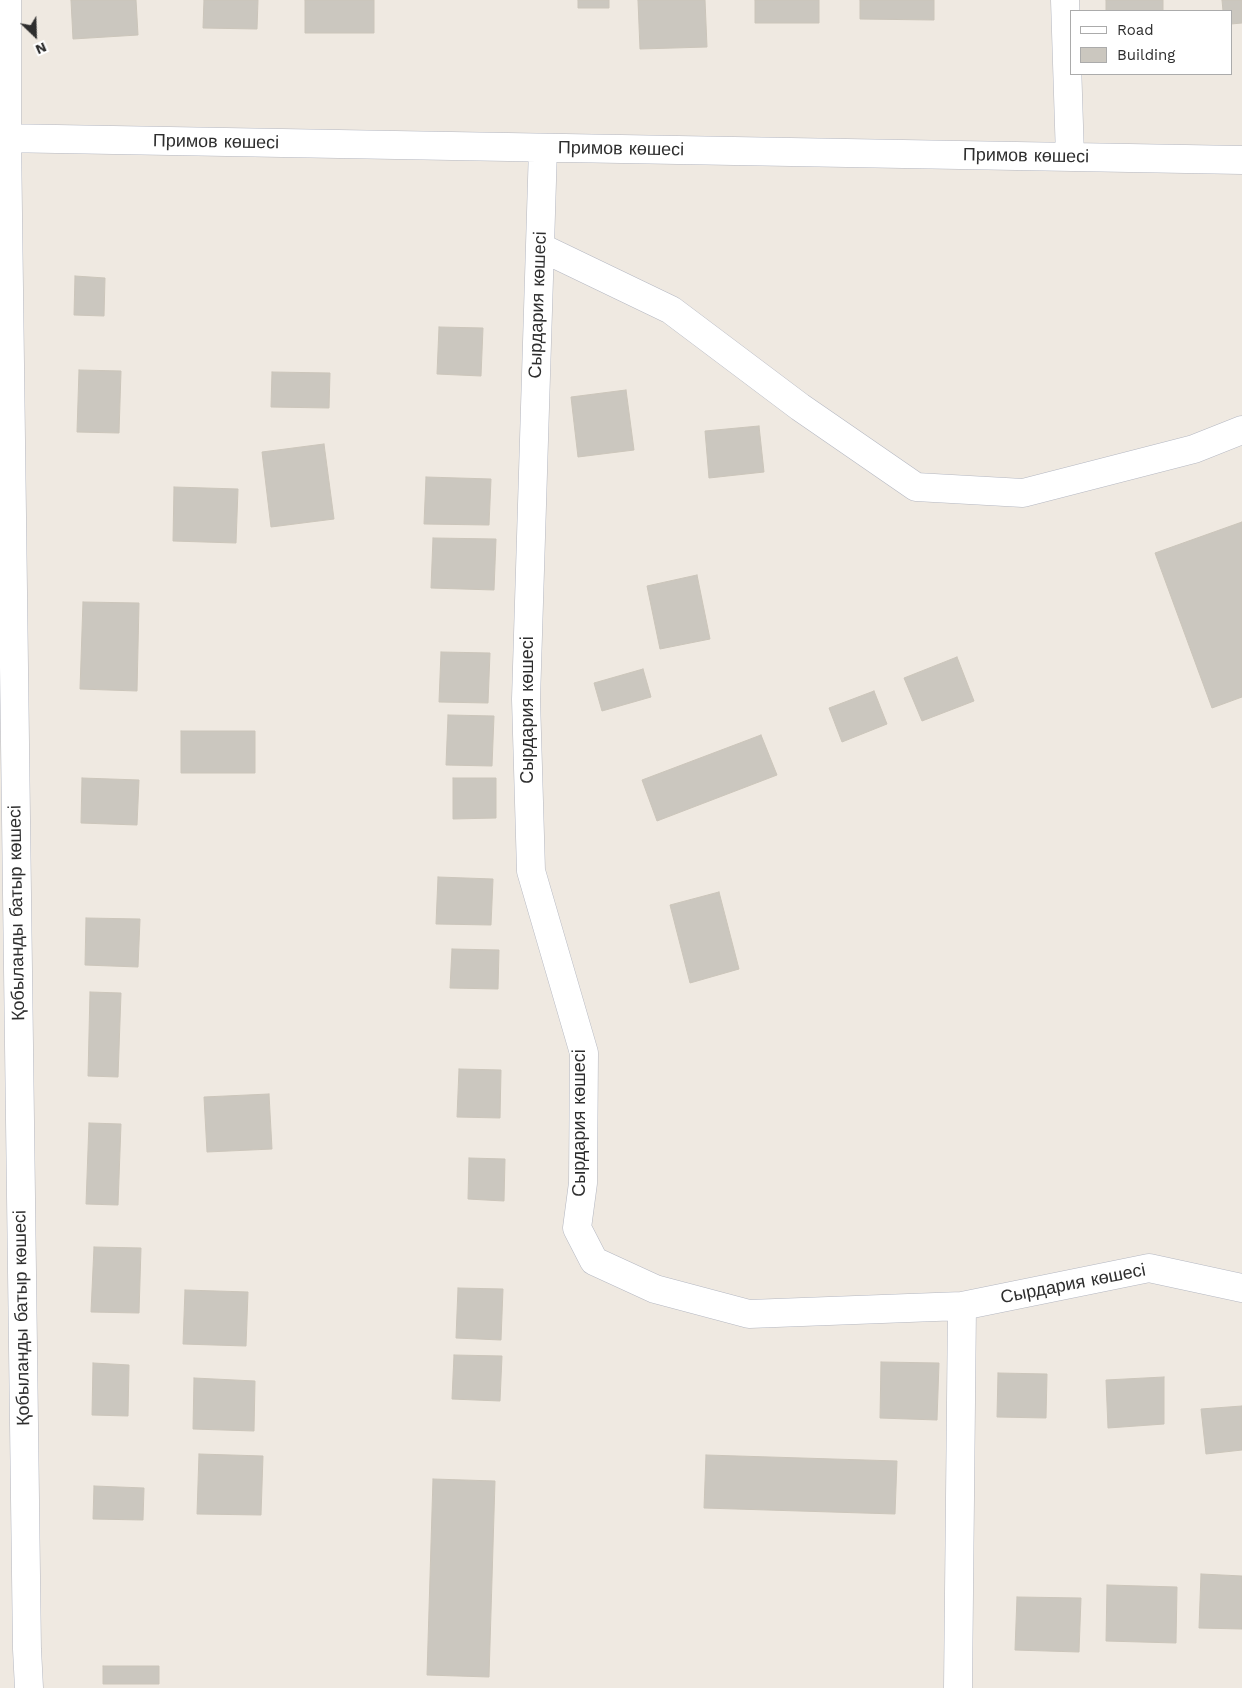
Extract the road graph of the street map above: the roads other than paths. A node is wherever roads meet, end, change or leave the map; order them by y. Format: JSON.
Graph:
{"nodes":[{"id":1,"x":7,"y":0,"type":"edge"},
{"id":2,"x":1065,"y":0,"type":"edge"},
{"id":3,"x":3,"y":138,"type":"edge"},
{"id":4,"x":542,"y":148,"type":"junction"},
{"id":5,"x":1070,"y":157,"type":"junction"},
{"id":6,"x":1242,"y":160,"type":"edge"},
{"id":7,"x":540,"y":247,"type":"junction"},
{"id":8,"x":1242,"y":430,"type":"edge"},
{"id":9,"x":1242,"y":1288,"type":"edge"},
{"id":10,"x":962,"y":1306,"type":"junction"},
{"id":11,"x":29,"y":1688,"type":"edge"},
{"id":12,"x":958,"y":1688,"type":"edge"}],
"edges":[{"from":1,"to":3,"type":"street","name":"Қобыланды батыр көшесі"},
{"from":2,"to":5,"type":"street"},
{"from":3,"to":4,"type":"street","name":"Примов көшесі"},
{"from":3,"to":11,"type":"street","name":"Қобыланды батыр көшесі"},
{"from":4,"to":5,"type":"street","name":"Примов көшесі"},
{"from":4,"to":7,"type":"street","name":"Сырдария көшесі"},
{"from":5,"to":6,"type":"street","name":"Примов көшесі"},
{"from":7,"to":8,"type":"street"},
{"from":7,"to":10,"type":"street","name":"Сырдария көшесі"},
{"from":9,"to":10,"type":"street","name":"Сырдария көшесі"},
{"from":10,"to":12,"type":"street"}]}
